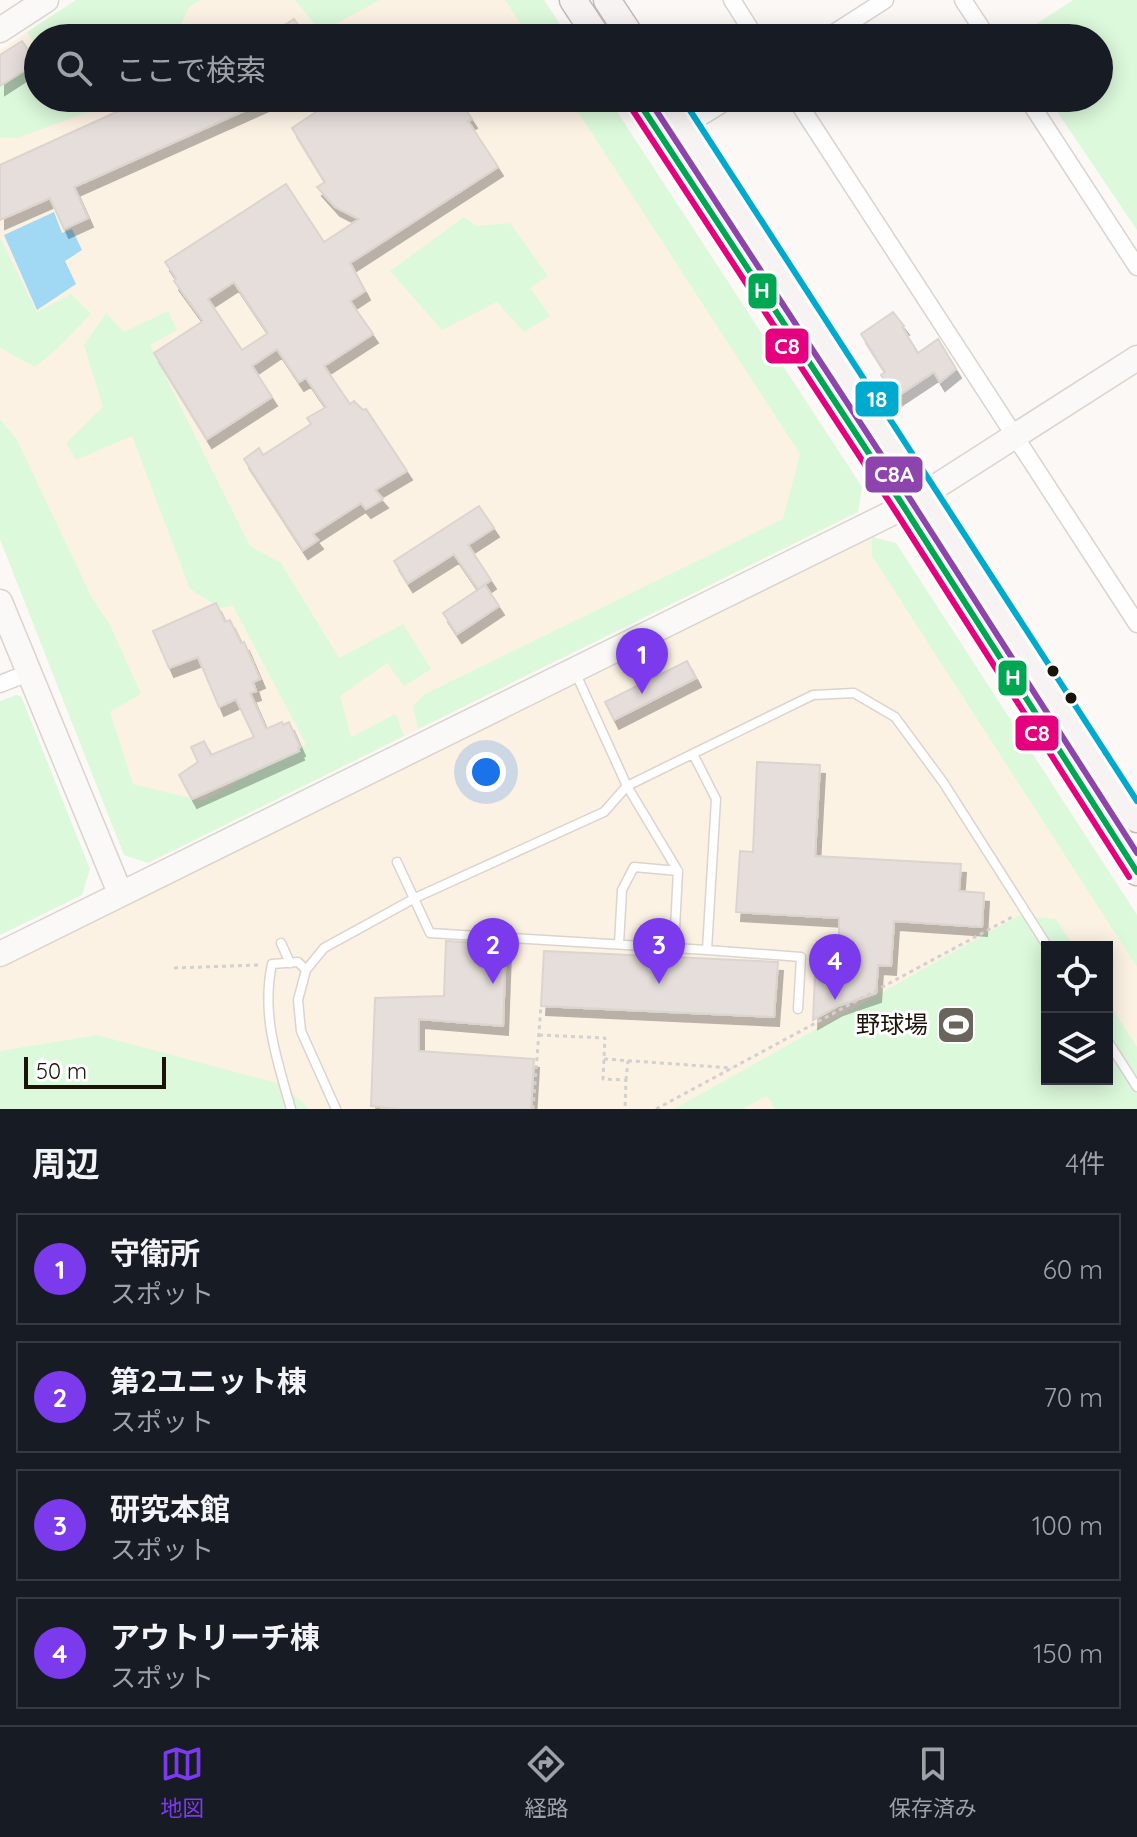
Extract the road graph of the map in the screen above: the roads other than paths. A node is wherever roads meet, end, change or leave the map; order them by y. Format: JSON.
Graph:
{"nodes":[{"id":1,"x":46,"y":0,"type":"edge"},
{"id":2,"x":573,"y":0,"type":"edge"},
{"id":3,"x":607,"y":0,"type":"edge"},
{"id":4,"x":732,"y":0,"type":"edge"},
{"id":5,"x":885,"y":0,"type":"edge"},
{"id":6,"x":963,"y":0,"type":"edge"},
{"id":7,"x":589,"y":24,"type":"edge"},
{"id":8,"x":623,"y":24,"type":"edge"},
{"id":9,"x":747,"y":24,"type":"edge"},
{"id":10,"x":848,"y":24,"type":"edge"},
{"id":11,"x":979,"y":24,"type":"edge"},
{"id":12,"x":0,"y":30,"type":"edge"},
{"id":13,"x":646,"y":112,"type":"edge"},
{"id":14,"x":679,"y":112,"type":"edge"},
{"id":15,"x":709,"y":112,"type":"edge"},
{"id":16,"x":804,"y":112,"type":"edge"},
{"id":17,"x":1036,"y":112,"type":"edge"},
{"id":18,"x":703,"y":116,"type":"dead end"},
{"id":19,"x":1137,"y":267,"type":"edge"},
{"id":20,"x":1137,"y":358,"type":"edge"},
{"id":21,"x":1015,"y":437,"type":"junction"},
{"id":22,"x":915,"y":501,"type":"junction"},
{"id":23,"x":0,"y":602,"type":"edge"},
{"id":24,"x":1137,"y":624,"type":"edge"},
{"id":25,"x":575,"y":669,"type":"junction"},
{"id":26,"x":28,"y":673,"type":"junction"},
{"id":27,"x":0,"y":684,"type":"edge"},
{"id":28,"x":693,"y":754,"type":"junction"},
{"id":29,"x":627,"y":786,"type":"junction"},
{"id":30,"x":1137,"y":819,"type":"edge"},
{"id":31,"x":397,"y":862,"type":"dead end"},
{"id":32,"x":678,"y":871,"type":"junction"},
{"id":33,"x":1137,"y":872,"type":"edge"},
{"id":34,"x":120,"y":893,"type":"junction"},
{"id":35,"x":415,"y":898,"type":"junction"},
{"id":36,"x":1044,"y":941,"type":"edge"},
{"id":37,"x":281,"y":943,"type":"dead end"},
{"id":38,"x":619,"y":944,"type":"junction"},
{"id":39,"x":674,"y":948,"type":"junction"},
{"id":40,"x":707,"y":950,"type":"junction"},
{"id":41,"x":0,"y":954,"type":"edge"},
{"id":42,"x":290,"y":963,"type":"junction"},
{"id":43,"x":306,"y":970,"type":"junction"},
{"id":44,"x":798,"y":1009,"type":"dead end"},
{"id":45,"x":1113,"y":1049,"type":"edge"},
{"id":46,"x":1137,"y":1087,"type":"edge"},
{"id":47,"x":291,"y":1109,"type":"edge"},
{"id":48,"x":336,"y":1109,"type":"edge"}],
"edges":[{"from":1,"to":12,"type":"street"},
{"from":2,"to":7,"type":"main road"},
{"from":3,"to":8,"type":"main road"},
{"from":4,"to":9,"type":"street"},
{"from":5,"to":10,"type":"street"},
{"from":6,"to":11,"type":"street"},
{"from":13,"to":22,"type":"main road"},
{"from":14,"to":22,"type":"main road"},
{"from":15,"to":18,"type":"street"},
{"from":16,"to":21,"type":"street"},
{"from":17,"to":19,"type":"street"},
{"from":20,"to":21,"type":"street"},
{"from":21,"to":22,"type":"street"},
{"from":21,"to":24,"type":"street"},
{"from":22,"to":25,"type":"street"},
{"from":22,"to":30,"type":"main road"},
{"from":22,"to":33,"type":"main road"},
{"from":23,"to":26,"type":"street"},
{"from":25,"to":29,"type":"lane"},
{"from":25,"to":34,"type":"street"},
{"from":26,"to":27,"type":"street"},
{"from":26,"to":34,"type":"street"},
{"from":28,"to":29,"type":"lane"},
{"from":28,"to":36,"type":"lane"},
{"from":28,"to":40,"type":"lane"},
{"from":29,"to":32,"type":"lane"},
{"from":29,"to":35,"type":"lane"},
{"from":31,"to":35,"type":"lane"},
{"from":32,"to":38,"type":"lane"},
{"from":32,"to":39,"type":"lane"},
{"from":34,"to":41,"type":"street"},
{"from":35,"to":38,"type":"lane"},
{"from":35,"to":43,"type":"lane"},
{"from":37,"to":42,"type":"lane"},
{"from":38,"to":39,"type":"lane"},
{"from":39,"to":40,"type":"lane"},
{"from":40,"to":44,"type":"lane"},
{"from":42,"to":43,"type":"lane"},
{"from":42,"to":47,"type":"lane"},
{"from":43,"to":48,"type":"lane"},
{"from":45,"to":46,"type":"lane"}]}
